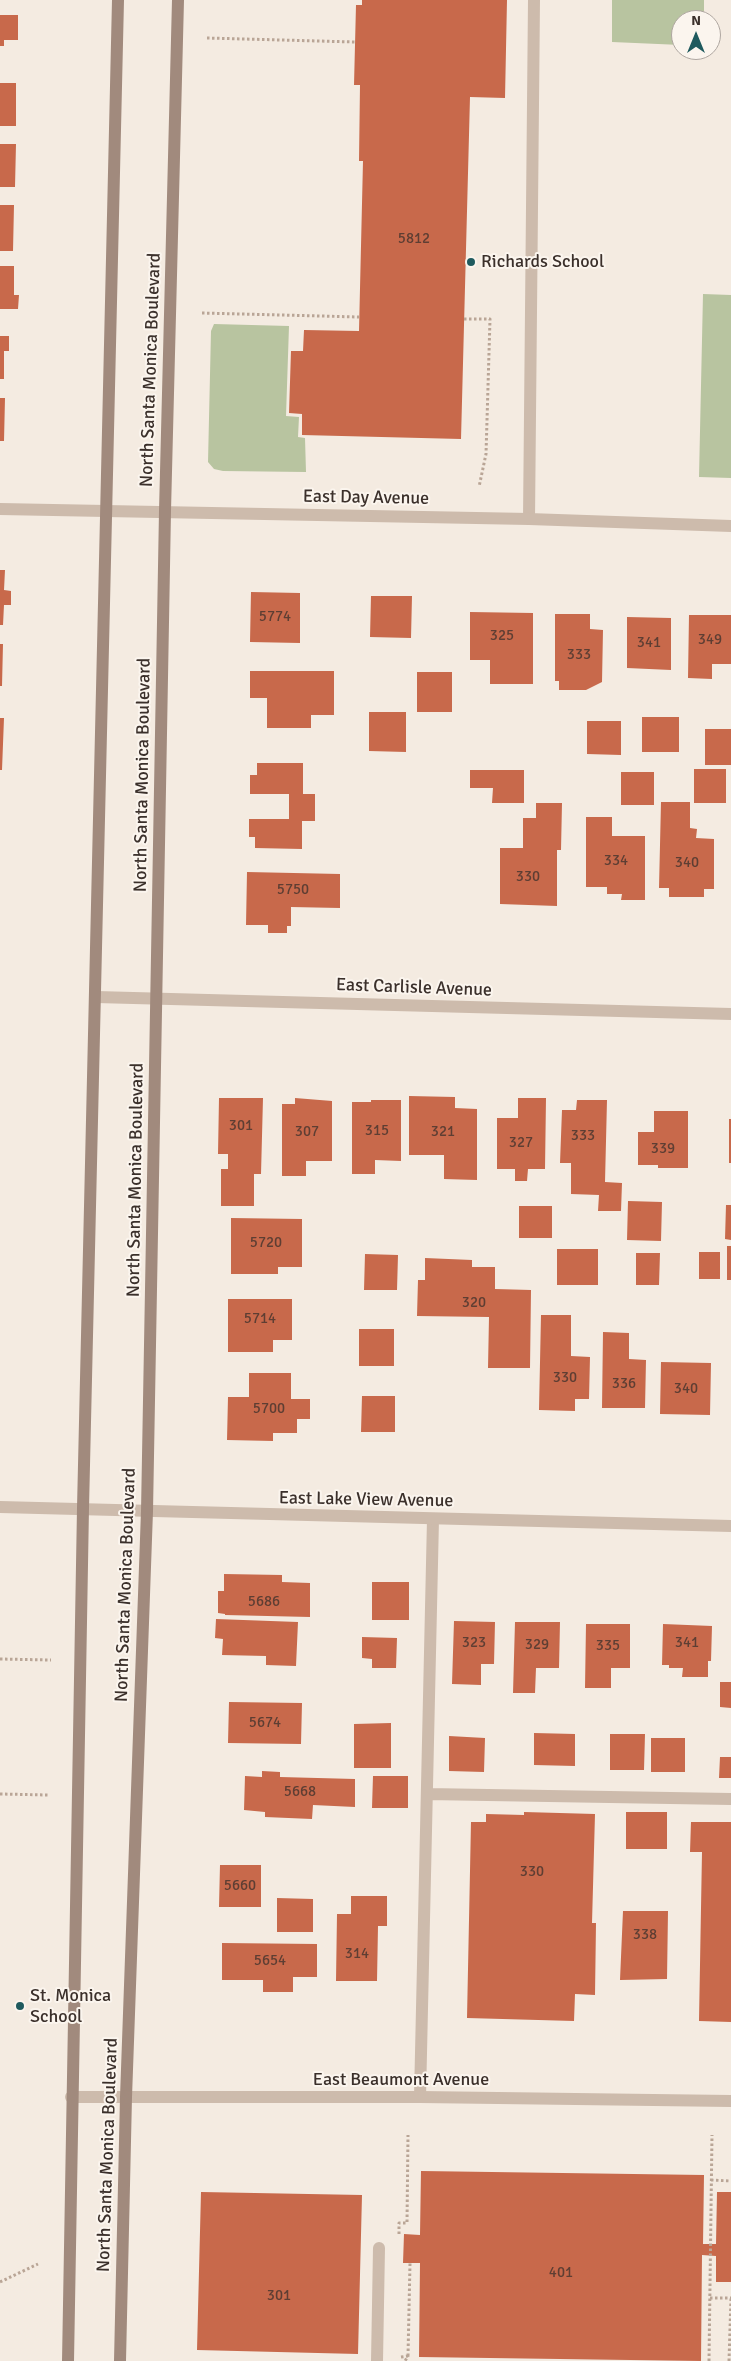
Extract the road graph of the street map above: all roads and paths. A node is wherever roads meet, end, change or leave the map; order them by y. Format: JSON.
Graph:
{"nodes":[{"id":1,"x":118,"y":0,"type":"edge"},
{"id":2,"x":178,"y":0,"type":"edge"},
{"id":3,"x":534,"y":0,"type":"edge"},
{"id":4,"x":207,"y":38,"type":"dead end"},
{"id":5,"x":356,"y":42,"type":"dead end"},
{"id":6,"x":202,"y":313,"type":"dead end"},
{"id":7,"x":359,"y":316,"type":"dead end"},
{"id":8,"x":464,"y":319,"type":"dead end"},
{"id":9,"x":479,"y":487,"type":"dead end"},
{"id":10,"x":0,"y":509,"type":"edge"},
{"id":11,"x":108,"y":510,"type":"junction"},
{"id":12,"x":165,"y":511,"type":"junction"},
{"id":13,"x":530,"y":519,"type":"junction"},
{"id":14,"x":731,"y":526,"type":"edge"},
{"id":15,"x":96,"y":997,"type":"junction"},
{"id":16,"x":157,"y":998,"type":"junction"},
{"id":17,"x":731,"y":1014,"type":"edge"},
{"id":18,"x":0,"y":1507,"type":"edge"},
{"id":19,"x":83,"y":1508,"type":"junction"},
{"id":20,"x":146,"y":1511,"type":"junction"},
{"id":21,"x":434,"y":1519,"type":"junction"},
{"id":22,"x":731,"y":1526,"type":"edge"},
{"id":23,"x":0,"y":1659,"type":"edge"},
{"id":24,"x":51,"y":1660,"type":"dead end"},
{"id":25,"x":0,"y":1794,"type":"edge"},
{"id":26,"x":427,"y":1794,"type":"junction"},
{"id":27,"x":48,"y":1795,"type":"dead end"},
{"id":28,"x":731,"y":1799,"type":"edge"},
{"id":29,"x":71,"y":2097,"type":"junction"},
{"id":30,"x":126,"y":2097,"type":"junction"},
{"id":31,"x":420,"y":2097,"type":"junction"},
{"id":32,"x":731,"y":2101,"type":"edge"},
{"id":33,"x":712,"y":2135,"type":"dead end"},
{"id":34,"x":408,"y":2136,"type":"dead end"},
{"id":35,"x":711,"y":2180,"type":"junction"},
{"id":36,"x":731,"y":2181,"type":"edge"},
{"id":37,"x":399,"y":2242,"type":"dead end"},
{"id":38,"x":379,"y":2248,"type":"dead end"},
{"id":39,"x":410,"y":2263,"type":"dead end"},
{"id":40,"x":38,"y":2264,"type":"dead end"},
{"id":41,"x":0,"y":2282,"type":"edge"},
{"id":42,"x":710,"y":2298,"type":"junction"},
{"id":43,"x":731,"y":2298,"type":"edge"},
{"id":44,"x":408,"y":2356,"type":"dead end"},
{"id":45,"x":68,"y":2361,"type":"edge"},
{"id":46,"x":120,"y":2361,"type":"edge"},
{"id":47,"x":377,"y":2361,"type":"edge"},
{"id":48,"x":709,"y":2361,"type":"edge"},
{"id":49,"x":729,"y":2361,"type":"edge"}],
"edges":[{"from":1,"to":11,"type":"street","name":"North Santa Monica Boulevard"},
{"from":2,"to":12,"type":"street","name":"North Santa Monica Boulevard"},
{"from":3,"to":13,"type":"street"},
{"from":4,"to":5,"type":"path"},
{"from":6,"to":7,"type":"path"},
{"from":8,"to":9,"type":"path"},
{"from":10,"to":11,"type":"street","name":"East Day Avenue"},
{"from":11,"to":12,"type":"street","name":"East Day Avenue"},
{"from":11,"to":15,"type":"street","name":"North Santa Monica Boulevard"},
{"from":12,"to":13,"type":"street","name":"East Day Avenue"},
{"from":12,"to":16,"type":"street","name":"North Santa Monica Boulevard"},
{"from":13,"to":14,"type":"street","name":"East Day Avenue"},
{"from":15,"to":16,"type":"street","name":"East Carlisle Avenue"},
{"from":15,"to":19,"type":"street","name":"North Santa Monica Boulevard"},
{"from":16,"to":17,"type":"street","name":"East Carlisle Avenue"},
{"from":16,"to":20,"type":"street","name":"North Santa Monica Boulevard"},
{"from":18,"to":19,"type":"street","name":"East Lake View Avenue"},
{"from":19,"to":20,"type":"street","name":"East Lake View Avenue"},
{"from":19,"to":29,"type":"street","name":"North Santa Monica Boulevard"},
{"from":20,"to":21,"type":"street","name":"East Lake View Avenue"},
{"from":20,"to":30,"type":"street","name":"North Santa Monica Boulevard"},
{"from":21,"to":22,"type":"street","name":"East Lake View Avenue"},
{"from":21,"to":26,"type":"street"},
{"from":23,"to":24,"type":"path"},
{"from":25,"to":27,"type":"path"},
{"from":26,"to":28,"type":"street"},
{"from":26,"to":31,"type":"street"},
{"from":29,"to":30,"type":"street","name":"East Beaumont Avenue"},
{"from":29,"to":45,"type":"street","name":"North Santa Monica Boulevard"},
{"from":30,"to":31,"type":"street","name":"East Beaumont Avenue"},
{"from":30,"to":46,"type":"street","name":"North Santa Monica Boulevard"},
{"from":31,"to":32,"type":"street","name":"East Beaumont Avenue"},
{"from":33,"to":35,"type":"path"},
{"from":34,"to":37,"type":"path"},
{"from":35,"to":36,"type":"path"},
{"from":35,"to":42,"type":"path"},
{"from":38,"to":47,"type":"street"},
{"from":39,"to":44,"type":"path"},
{"from":40,"to":41,"type":"path"},
{"from":42,"to":43,"type":"path"},
{"from":42,"to":48,"type":"path"},
{"from":43,"to":49,"type":"path"}]}
